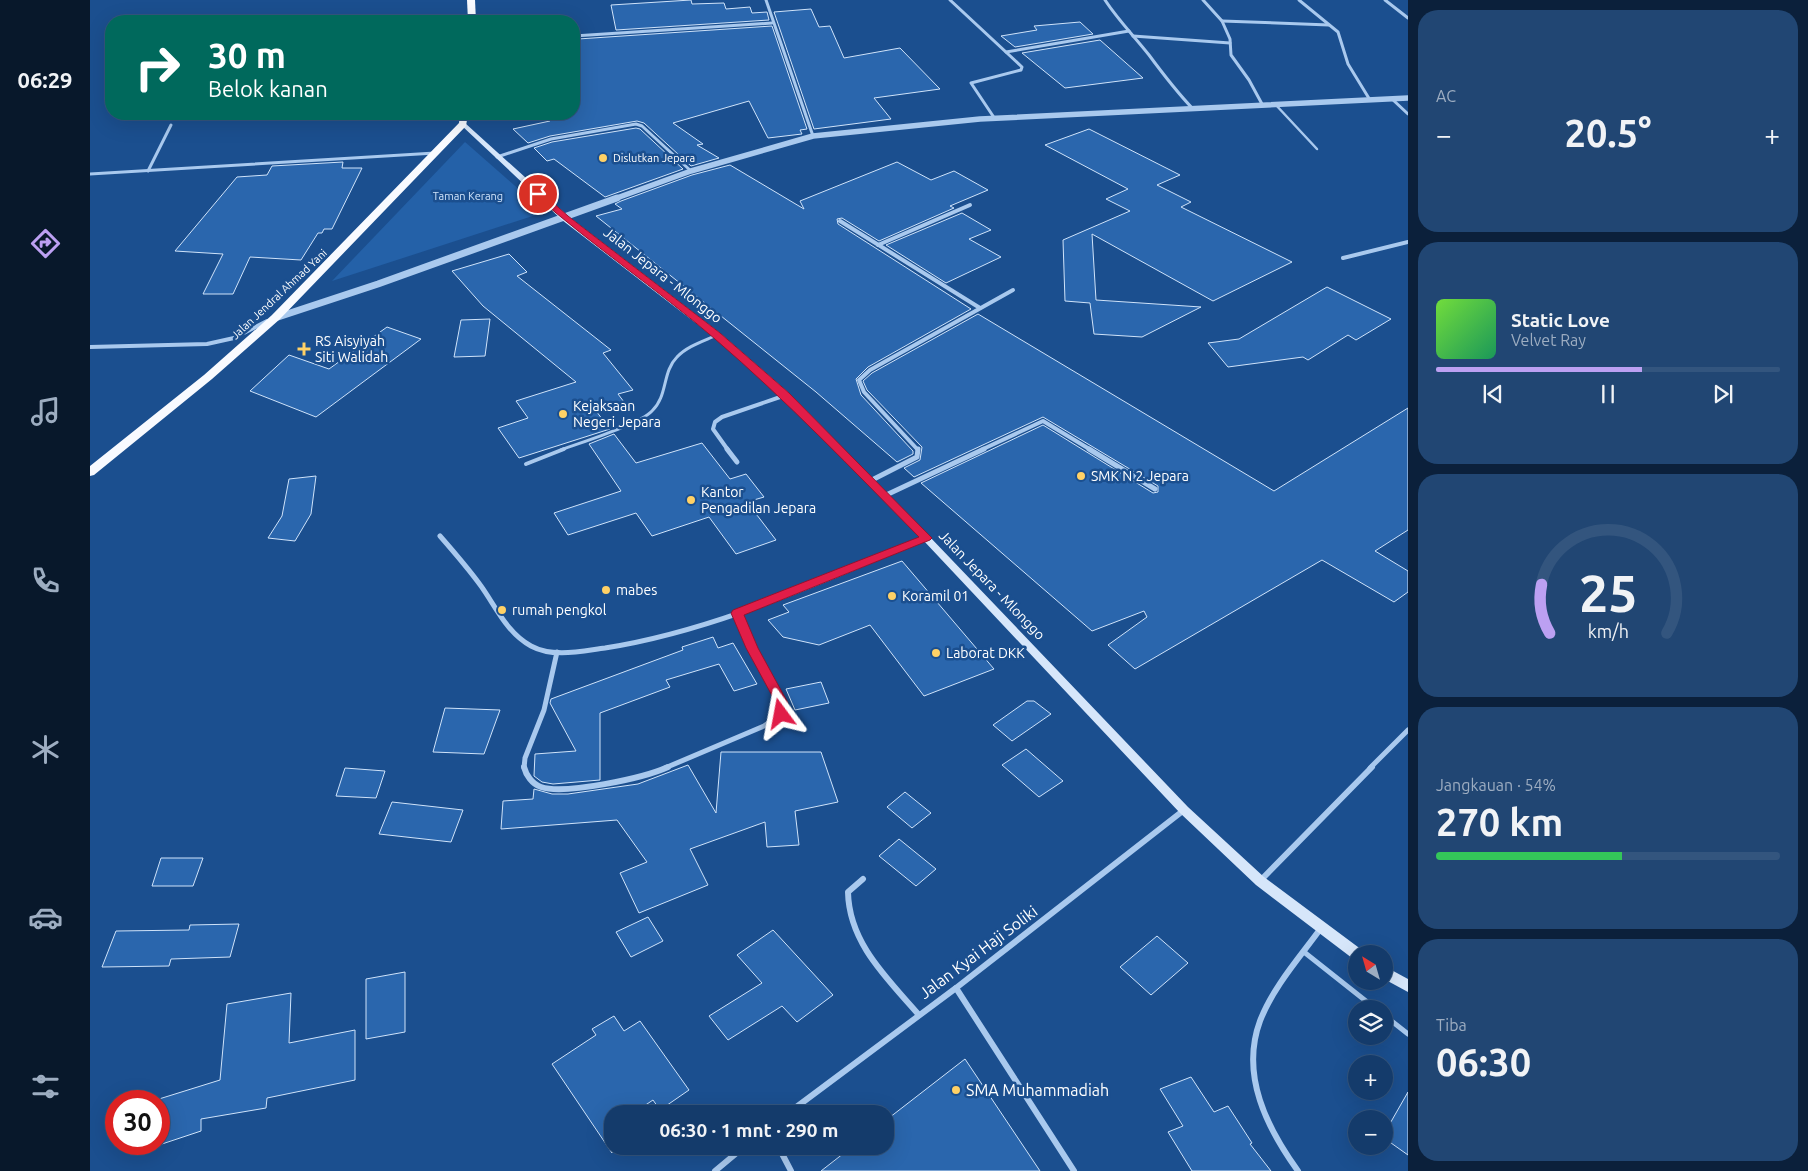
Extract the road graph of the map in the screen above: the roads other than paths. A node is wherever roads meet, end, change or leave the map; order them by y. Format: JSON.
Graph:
{"nodes":[{"id":1,"x":471,"y":0,"type":"edge"},
{"id":2,"x":766,"y":0,"type":"edge"},
{"id":3,"x":950,"y":0,"type":"edge"},
{"id":4,"x":1105,"y":0,"type":"edge"},
{"id":5,"x":1203,"y":0,"type":"edge"},
{"id":6,"x":1299,"y":0,"type":"edge"},
{"id":7,"x":1384,"y":0,"type":"edge"},
{"id":8,"x":472,"y":15,"type":"edge"},
{"id":9,"x":1408,"y":18,"type":"edge"},
{"id":10,"x":1222,"y":21,"type":"junction"},
{"id":11,"x":772,"y":23,"type":"junction"},
{"id":12,"x":1330,"y":25,"type":"junction"},
{"id":13,"x":1129,"y":31,"type":"junction"},
{"id":14,"x":580,"y":36,"type":"edge"},
{"id":15,"x":1133,"y":36,"type":"junction"},
{"id":16,"x":1230,"y":43,"type":"junction"},
{"id":17,"x":1006,"y":52,"type":"junction"},
{"id":18,"x":1408,"y":98,"type":"edge"},
{"id":19,"x":1392,"y":99,"type":"junction"},
{"id":20,"x":1370,"y":100,"type":"junction"},
{"id":21,"x":1262,"y":104,"type":"junction"},
{"id":22,"x":1275,"y":104,"type":"junction"},
{"id":23,"x":1193,"y":108,"type":"junction"},
{"id":24,"x":1408,"y":114,"type":"edge"},
{"id":25,"x":995,"y":119,"type":"junction"},
{"id":26,"x":463,"y":120,"type":"edge"},
{"id":27,"x":171,"y":125,"type":"dead end"},
{"id":28,"x":814,"y":136,"type":"junction"},
{"id":29,"x":1317,"y":148,"type":"dead end"},
{"id":30,"x":435,"y":153,"type":"junction"},
{"id":31,"x":497,"y":157,"type":"junction"},
{"id":32,"x":148,"y":170,"type":"junction"},
{"id":33,"x":691,"y":171,"type":"junction"},
{"id":34,"x":90,"y":174,"type":"edge"},
{"id":35,"x":970,"y":205,"type":"dead end"},
{"id":36,"x":565,"y":218,"type":"junction"},
{"id":37,"x":840,"y":221,"type":"dead end"},
{"id":38,"x":1408,"y":242,"type":"edge"},
{"id":39,"x":878,"y":245,"type":"junction"},
{"id":40,"x":1343,"y":258,"type":"dead end"},
{"id":41,"x":1013,"y":290,"type":"dead end"},
{"id":42,"x":980,"y":308,"type":"junction"},
{"id":43,"x":275,"y":318,"type":"junction"},
{"id":44,"x":717,"y":335,"type":"junction"},
{"id":45,"x":90,"y":348,"type":"edge"},
{"id":46,"x":786,"y":395,"type":"junction"},
{"id":47,"x":737,"y":462,"type":"dead end"},
{"id":48,"x":526,"y":464,"type":"dead end"},
{"id":49,"x":90,"y":472,"type":"edge"},
{"id":50,"x":870,"y":481,"type":"junction"},
{"id":51,"x":1155,"y":489,"type":"dead end"},
{"id":52,"x":884,"y":496,"type":"junction"},
{"id":53,"x":440,"y":536,"type":"dead end"},
{"id":54,"x":926,"y":538,"type":"junction"},
{"id":55,"x":737,"y":613,"type":"junction"},
{"id":56,"x":557,"y":652,"type":"junction"},
{"id":57,"x":1408,"y":730,"type":"edge"},
{"id":58,"x":1184,"y":810,"type":"junction"},
{"id":59,"x":864,"y":879,"type":"dead end"},
{"id":60,"x":1260,"y":881,"type":"junction"},
{"id":61,"x":1322,"y":928,"type":"junction"},
{"id":62,"x":1348,"y":947,"type":"edge"},
{"id":63,"x":1304,"y":952,"type":"junction"},
{"id":64,"x":1393,"y":977,"type":"edge"},
{"id":65,"x":1408,"y":986,"type":"edge"},
{"id":66,"x":956,"y":988,"type":"junction"},
{"id":67,"x":1365,"y":1000,"type":"edge"},
{"id":68,"x":919,"y":1015,"type":"junction"},
{"id":69,"x":1393,"y":1022,"type":"edge"},
{"id":70,"x":1408,"y":1034,"type":"edge"},
{"id":71,"x":799,"y":1105,"type":"edge"},
{"id":72,"x":734,"y":1155,"type":"edge"},
{"id":73,"x":783,"y":1155,"type":"edge"},
{"id":74,"x":715,"y":1171,"type":"edge"},
{"id":75,"x":791,"y":1171,"type":"edge"},
{"id":76,"x":1074,"y":1171,"type":"edge"},
{"id":77,"x":1298,"y":1171,"type":"edge"}],
"edges":[{"from":1,"to":8,"type":"highway"},
{"from":2,"to":11,"type":"street"},
{"from":3,"to":17,"type":"street"},
{"from":4,"to":13,"type":"street"},
{"from":5,"to":10,"type":"street"},
{"from":6,"to":12,"type":"street"},
{"from":7,"to":9,"type":"street"},
{"from":10,"to":12,"type":"street"},
{"from":10,"to":16,"type":"street"},
{"from":11,"to":14,"type":"street"},
{"from":11,"to":28,"type":"street"},
{"from":12,"to":20,"type":"street"},
{"from":13,"to":15,"type":"street"},
{"from":13,"to":17,"type":"street"},
{"from":15,"to":16,"type":"street"},
{"from":15,"to":23,"type":"street"},
{"from":16,"to":21,"type":"street"},
{"from":17,"to":25,"type":"street"},
{"from":18,"to":19,"type":"street"},
{"from":19,"to":20,"type":"street"},
{"from":19,"to":24,"type":"street"},
{"from":20,"to":22,"type":"street"},
{"from":21,"to":22,"type":"street"},
{"from":21,"to":23,"type":"street"},
{"from":22,"to":29,"type":"lane"},
{"from":23,"to":25,"type":"street"},
{"from":25,"to":28,"type":"street"},
{"from":26,"to":30,"type":"highway","name":"Jalan Jendral Ahmad Yani"},
{"from":26,"to":31,"type":"main road","name":"Jalan Jepara - Mlonggo"},
{"from":27,"to":32,"type":"street"},
{"from":28,"to":33,"type":"street"},
{"from":30,"to":32,"type":"street"},
{"from":30,"to":43,"type":"highway","name":"Jalan Jendral Ahmad Yani"},
{"from":31,"to":33,"type":"street"},
{"from":31,"to":36,"type":"main road","name":"Jalan Jepara - Mlonggo"},
{"from":32,"to":34,"type":"street"},
{"from":33,"to":36,"type":"street"},
{"from":35,"to":39,"type":"street"},
{"from":36,"to":43,"type":"street"},
{"from":36,"to":44,"type":"main road","name":"Jalan Jepara - Mlonggo"},
{"from":37,"to":39,"type":"street"},
{"from":38,"to":40,"type":"street"},
{"from":39,"to":42,"type":"street"},
{"from":41,"to":42,"type":"street"},
{"from":42,"to":50,"type":"street"},
{"from":43,"to":45,"type":"street"},
{"from":43,"to":49,"type":"highway","name":"Jalan Jendral Ahmad Yani"},
{"from":44,"to":46,"type":"main road","name":"Jalan Jepara - Mlonggo"},
{"from":44,"to":48,"type":"lane"},
{"from":46,"to":47,"type":"street"},
{"from":46,"to":50,"type":"main road","name":"Jalan Jepara - Mlonggo"},
{"from":50,"to":52,"type":"main road","name":"Jalan Jepara - Mlonggo"},
{"from":51,"to":52,"type":"street"},
{"from":52,"to":54,"type":"main road","name":"Jalan Jepara - Mlonggo"},
{"from":53,"to":56,"type":"street"},
{"from":54,"to":55,"type":"street"},
{"from":54,"to":58,"type":"main road","name":"Jalan Jepara - Mlonggo"},
{"from":55,"to":56,"type":"street"},
{"from":55,"to":56,"type":"street"},
{"from":57,"to":60,"type":"street"},
{"from":58,"to":60,"type":"main road","name":"Jalan Jepara - Mlonggo"},
{"from":58,"to":66,"type":"street","name":"Jalan Kyai Haji Soliki"},
{"from":59,"to":68,"type":"street"},
{"from":60,"to":61,"type":"main road","name":"Jalan Jepara - Mlonggo"},
{"from":61,"to":62,"type":"main road","name":"Jalan Jepara - Mlonggo"},
{"from":61,"to":63,"type":"street"},
{"from":63,"to":67,"type":"lane"},
{"from":63,"to":77,"type":"street"},
{"from":64,"to":65,"type":"main road"},
{"from":66,"to":68,"type":"street","name":"Jalan Kyai Haji Soliki"},
{"from":66,"to":76,"type":"street"},
{"from":68,"to":71,"type":"street","name":"Jalan Kyai Haji Soliki"},
{"from":69,"to":70,"type":"lane"},
{"from":72,"to":74,"type":"street"},
{"from":73,"to":75,"type":"street"}]}
